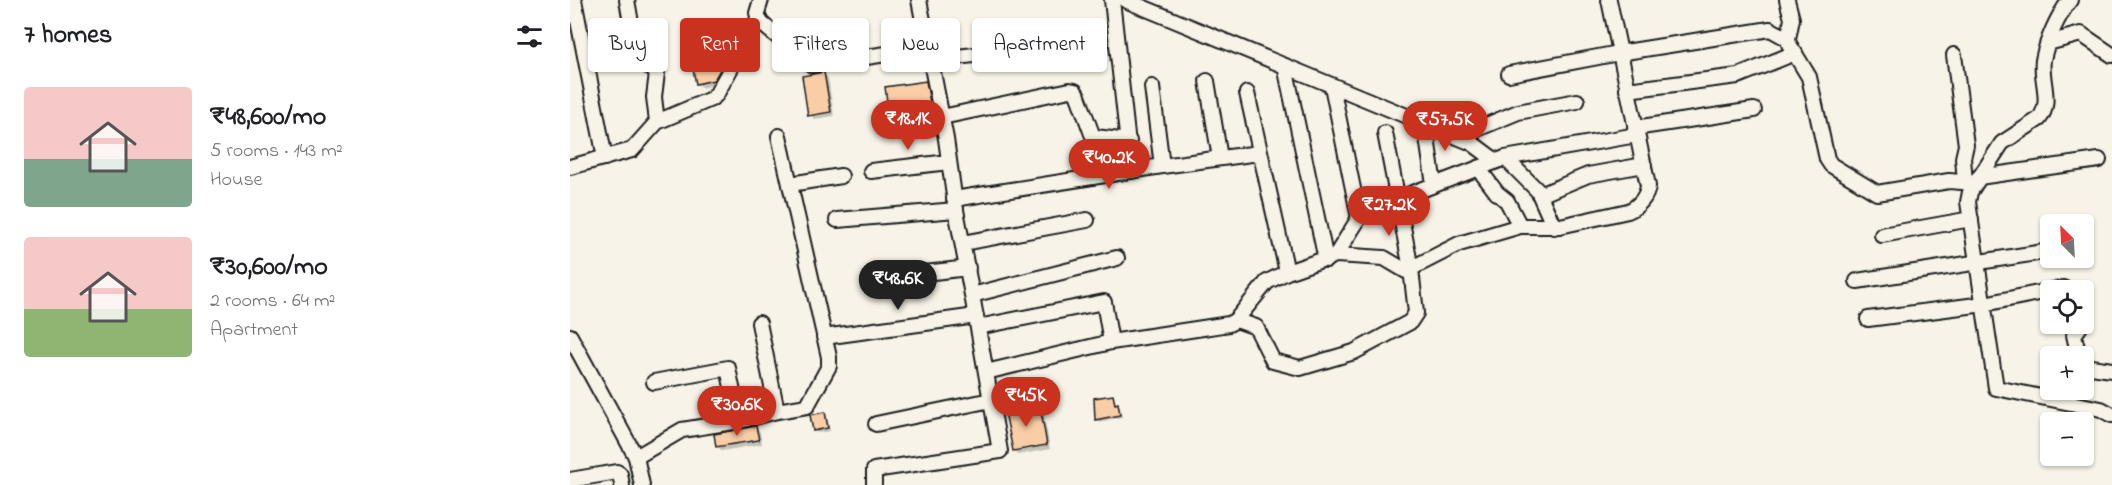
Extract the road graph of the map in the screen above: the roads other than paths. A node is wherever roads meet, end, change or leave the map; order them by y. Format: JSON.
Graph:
{"nodes":[{"id":1,"x":574,"y":0,"type":"edge"},
{"id":2,"x":627,"y":0,"type":"edge"},
{"id":3,"x":761,"y":0,"type":"edge"},
{"id":4,"x":919,"y":0,"type":"edge"},
{"id":5,"x":1112,"y":0,"type":"edge"},
{"id":6,"x":1125,"y":0,"type":"edge"},
{"id":7,"x":1609,"y":0,"type":"edge"},
{"id":8,"x":1787,"y":0,"type":"edge"},
{"id":9,"x":2070,"y":0,"type":"edge"},
{"id":10,"x":758,"y":18,"type":"edge"},
{"id":11,"x":922,"y":18,"type":"edge"},
{"id":12,"x":760,"y":21,"type":"edge"},
{"id":13,"x":1788,"y":39,"type":"junction"},
{"id":14,"x":2048,"y":43,"type":"junction"},
{"id":15,"x":1619,"y":53,"type":"junction"},
{"id":16,"x":1795,"y":53,"type":"junction"},
{"id":17,"x":1954,"y":55,"type":"dead end"},
{"id":18,"x":2112,"y":55,"type":"edge"},
{"id":19,"x":881,"y":59,"type":"edge"},
{"id":20,"x":1285,"y":66,"type":"junction"},
{"id":21,"x":729,"y":72,"type":"edge"},
{"id":22,"x":933,"y":72,"type":"edge"},
{"id":23,"x":1509,"y":74,"type":"dead end"},
{"id":24,"x":1207,"y":81,"type":"dead end"},
{"id":25,"x":1332,"y":86,"type":"junction"},
{"id":26,"x":1152,"y":87,"type":"dead end"},
{"id":27,"x":1627,"y":90,"type":"junction"},
{"id":28,"x":1247,"y":93,"type":"dead end"},
{"id":29,"x":1577,"y":101,"type":"dead end"},
{"id":30,"x":1754,"y":110,"type":"dead end"},
{"id":31,"x":942,"y":117,"type":"junction"},
{"id":32,"x":657,"y":122,"type":"junction"},
{"id":33,"x":1425,"y":124,"type":"junction"},
{"id":34,"x":1636,"y":131,"type":"junction"},
{"id":35,"x":1384,"y":133,"type":"dead end"},
{"id":36,"x":779,"y":136,"type":"dead end"},
{"id":37,"x":1458,"y":137,"type":"junction"},
{"id":38,"x":1129,"y":141,"type":"junction"},
{"id":39,"x":1259,"y":153,"type":"junction"},
{"id":40,"x":605,"y":158,"type":"junction"},
{"id":41,"x":1220,"y":158,"type":"junction"},
{"id":42,"x":1501,"y":159,"type":"junction"},
{"id":43,"x":2099,"y":160,"type":"dead end"},
{"id":44,"x":949,"y":162,"type":"junction"},
{"id":45,"x":1644,"y":165,"type":"junction"},
{"id":46,"x":1162,"y":166,"type":"junction"},
{"id":47,"x":570,"y":167,"type":"edge"},
{"id":48,"x":1478,"y":168,"type":"junction"},
{"id":49,"x":871,"y":171,"type":"dead end"},
{"id":50,"x":1131,"y":171,"type":"junction"},
{"id":51,"x":841,"y":176,"type":"dead end"},
{"id":52,"x":1973,"y":181,"type":"junction"},
{"id":53,"x":790,"y":184,"type":"junction"},
{"id":54,"x":1434,"y":185,"type":"junction"},
{"id":55,"x":1540,"y":195,"type":"junction"},
{"id":56,"x":1398,"y":198,"type":"junction"},
{"id":57,"x":955,"y":205,"type":"junction"},
{"id":58,"x":1359,"y":218,"type":"junction"},
{"id":59,"x":1971,"y":219,"type":"junction"},
{"id":60,"x":837,"y":220,"type":"dead end"},
{"id":61,"x":1087,"y":220,"type":"dead end"},
{"id":62,"x":1520,"y":226,"type":"junction"},
{"id":63,"x":1554,"y":226,"type":"junction"},
{"id":64,"x":1882,"y":235,"type":"dead end"},
{"id":65,"x":963,"y":243,"type":"junction"},
{"id":66,"x":2040,"y":253,"type":"edge"},
{"id":67,"x":1331,"y":257,"type":"junction"},
{"id":68,"x":1117,"y":258,"type":"dead end"},
{"id":69,"x":1978,"y":262,"type":"junction"},
{"id":70,"x":968,"y":268,"type":"junction"},
{"id":71,"x":1411,"y":269,"type":"junction"},
{"id":72,"x":1287,"y":272,"type":"junction"},
{"id":73,"x":873,"y":279,"type":"dead end"},
{"id":74,"x":1857,"y":281,"type":"dead end"},
{"id":75,"x":2040,"y":293,"type":"edge"},
{"id":76,"x":972,"y":295,"type":"junction"},
{"id":77,"x":1984,"y":304,"type":"junction"},
{"id":78,"x":1869,"y":319,"type":"dead end"},
{"id":79,"x":1236,"y":320,"type":"junction"},
{"id":80,"x":977,"y":321,"type":"junction"},
{"id":81,"x":759,"y":323,"type":"dead end"},
{"id":82,"x":570,"y":336,"type":"edge"},
{"id":83,"x":825,"y":337,"type":"junction"},
{"id":84,"x":1111,"y":342,"type":"junction"},
{"id":85,"x":2094,"y":367,"type":"edge"},
{"id":86,"x":2112,"y":370,"type":"edge"},
{"id":87,"x":986,"y":372,"type":"junction"},
{"id":88,"x":654,"y":382,"type":"dead end"},
{"id":89,"x":991,"y":400,"type":"junction"},
{"id":90,"x":777,"y":411,"type":"junction"},
{"id":91,"x":2112,"y":415,"type":"edge"},
{"id":92,"x":739,"y":421,"type":"junction"},
{"id":93,"x":876,"y":424,"type":"dead end"},
{"id":94,"x":636,"y":457,"type":"junction"},
{"id":95,"x":570,"y":480,"type":"edge"},
{"id":96,"x":622,"y":485,"type":"edge"},
{"id":97,"x":642,"y":485,"type":"edge"},
{"id":98,"x":874,"y":485,"type":"edge"}],
"edges":[{"from":1,"to":40,"type":"street"},
{"from":2,"to":32,"type":"street"},
{"from":3,"to":10,"type":"street"},
{"from":4,"to":11,"type":"street"},
{"from":5,"to":38,"type":"street"},
{"from":6,"to":20,"type":"street"},
{"from":7,"to":15,"type":"street"},
{"from":8,"to":13,"type":"street"},
{"from":9,"to":14,"type":"street"},
{"from":12,"to":19,"type":"street"},
{"from":13,"to":15,"type":"street"},
{"from":13,"to":16,"type":"street"},
{"from":14,"to":18,"type":"street"},
{"from":14,"to":52,"type":"street"},
{"from":15,"to":23,"type":"street"},
{"from":15,"to":27,"type":"street"},
{"from":16,"to":27,"type":"street"},
{"from":16,"to":52,"type":"street"},
{"from":17,"to":52,"type":"street"},
{"from":20,"to":25,"type":"street"},
{"from":20,"to":67,"type":"street"},
{"from":21,"to":32,"type":"street"},
{"from":22,"to":31,"type":"street"},
{"from":24,"to":41,"type":"street"},
{"from":25,"to":33,"type":"street"},
{"from":25,"to":58,"type":"street"},
{"from":26,"to":46,"type":"street"},
{"from":27,"to":34,"type":"street"},
{"from":28,"to":39,"type":"street"},
{"from":29,"to":37,"type":"street"},
{"from":30,"to":34,"type":"street"},
{"from":31,"to":38,"type":"street"},
{"from":31,"to":44,"type":"street"},
{"from":32,"to":40,"type":"street"},
{"from":33,"to":37,"type":"street"},
{"from":33,"to":54,"type":"street"},
{"from":34,"to":42,"type":"street"},
{"from":34,"to":45,"type":"street"},
{"from":35,"to":56,"type":"street"},
{"from":36,"to":53,"type":"street"},
{"from":37,"to":42,"type":"street"},
{"from":38,"to":50,"type":"street"},
{"from":39,"to":41,"type":"street"},
{"from":39,"to":72,"type":"street"},
{"from":40,"to":47,"type":"street"},
{"from":41,"to":46,"type":"street"},
{"from":42,"to":48,"type":"street"},
{"from":42,"to":55,"type":"street"},
{"from":43,"to":52,"type":"street"},
{"from":44,"to":49,"type":"street"},
{"from":44,"to":57,"type":"street"},
{"from":45,"to":55,"type":"street"},
{"from":45,"to":63,"type":"street"},
{"from":46,"to":50,"type":"street"},
{"from":48,"to":54,"type":"street"},
{"from":48,"to":62,"type":"street"},
{"from":50,"to":57,"type":"street"},
{"from":51,"to":53,"type":"street"},
{"from":52,"to":59,"type":"street"},
{"from":53,"to":83,"type":"street"},
{"from":54,"to":56,"type":"street"},
{"from":55,"to":63,"type":"street"},
{"from":56,"to":58,"type":"street"},
{"from":56,"to":71,"type":"street"},
{"from":57,"to":60,"type":"street"},
{"from":57,"to":65,"type":"street"},
{"from":58,"to":67,"type":"street"},
{"from":59,"to":64,"type":"street"},
{"from":59,"to":69,"type":"street"},
{"from":61,"to":65,"type":"street"},
{"from":62,"to":63,"type":"street"},
{"from":62,"to":71,"type":"street"},
{"from":65,"to":70,"type":"street"},
{"from":66,"to":69,"type":"street"},
{"from":67,"to":71,"type":"street"},
{"from":67,"to":72,"type":"street"},
{"from":68,"to":76,"type":"street"},
{"from":69,"to":74,"type":"street"},
{"from":69,"to":77,"type":"street"},
{"from":70,"to":73,"type":"street"},
{"from":70,"to":76,"type":"street"},
{"from":71,"to":79,"type":"street"},
{"from":72,"to":79,"type":"street"},
{"from":75,"to":77,"type":"street"},
{"from":76,"to":80,"type":"street"},
{"from":77,"to":78,"type":"street"},
{"from":77,"to":91,"type":"street"},
{"from":79,"to":84,"type":"street"},
{"from":80,"to":83,"type":"street"},
{"from":80,"to":84,"type":"street"},
{"from":80,"to":87,"type":"street"},
{"from":81,"to":90,"type":"street"},
{"from":82,"to":94,"type":"street"},
{"from":83,"to":90,"type":"street"},
{"from":84,"to":87,"type":"street"},
{"from":85,"to":86,"type":"street"},
{"from":87,"to":89,"type":"street"},
{"from":88,"to":92,"type":"street"},
{"from":89,"to":93,"type":"street"},
{"from":89,"to":98,"type":"street"},
{"from":90,"to":92,"type":"street"},
{"from":92,"to":94,"type":"street"},
{"from":94,"to":97,"type":"street"},
{"from":95,"to":96,"type":"street"}]}
